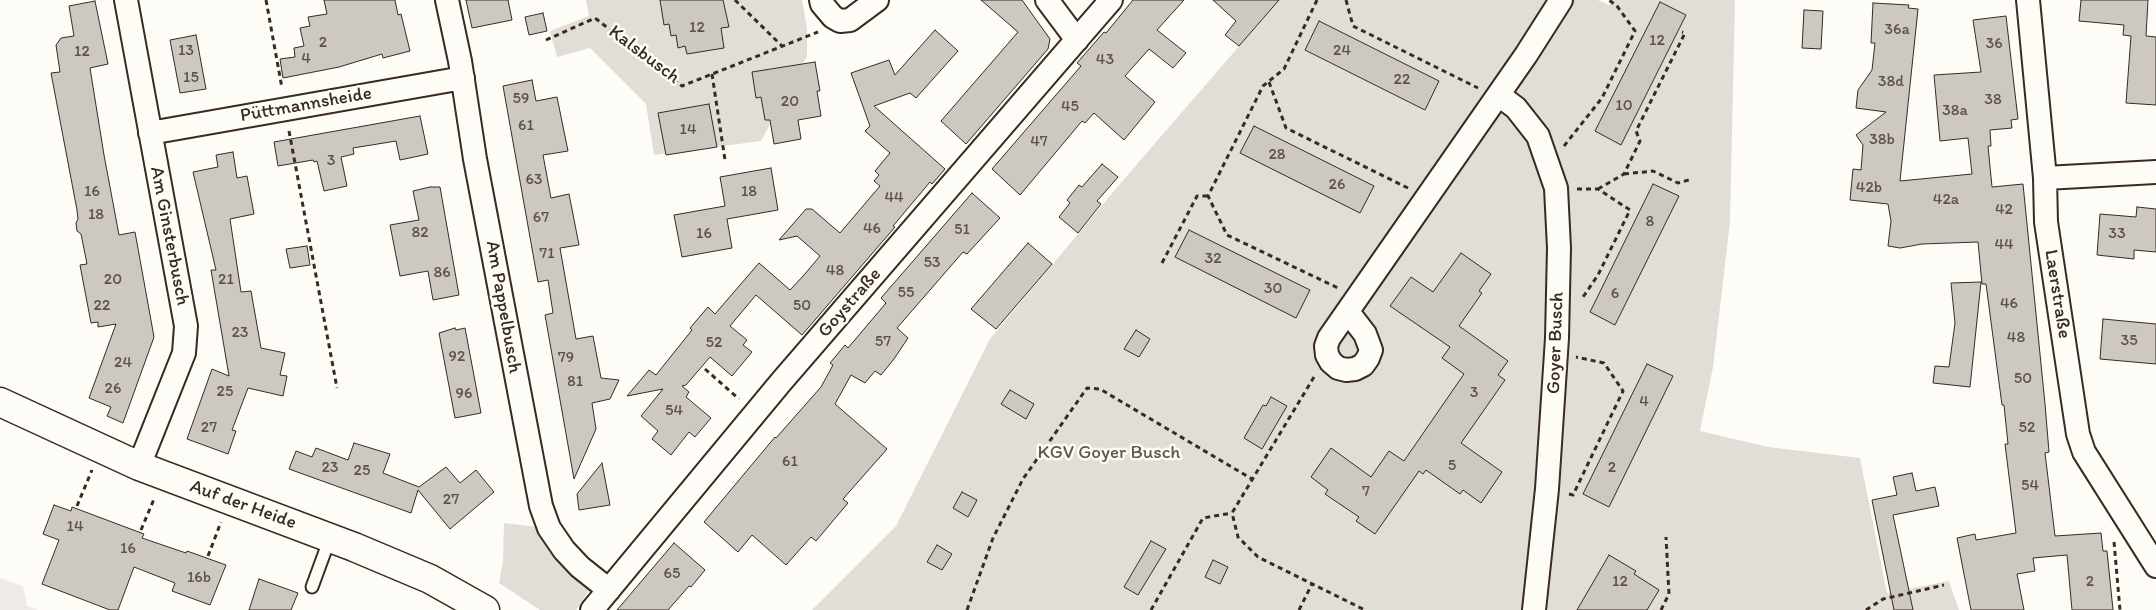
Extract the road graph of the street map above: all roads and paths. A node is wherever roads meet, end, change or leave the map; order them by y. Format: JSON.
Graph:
{"nodes":[{"id":1,"x":126,"y":0,"type":"edge"},
{"id":2,"x":266,"y":0,"type":"edge"},
{"id":3,"x":447,"y":0,"type":"edge"},
{"id":4,"x":735,"y":0,"type":"edge"},
{"id":5,"x":821,"y":0,"type":"edge"},
{"id":6,"x":877,"y":0,"type":"edge"},
{"id":7,"x":1047,"y":0,"type":"edge"},
{"id":8,"x":1111,"y":0,"type":"edge"},
{"id":9,"x":1318,"y":0,"type":"edge"},
{"id":10,"x":1346,"y":0,"type":"edge"},
{"id":11,"x":1561,"y":0,"type":"edge"},
{"id":12,"x":1609,"y":0,"type":"edge"},
{"id":13,"x":2028,"y":0,"type":"edge"},
{"id":14,"x":819,"y":32,"type":"dead end"},
{"id":15,"x":1682,"y":32,"type":"dead end"},
{"id":16,"x":546,"y":40,"type":"dead end"},
{"id":17,"x":1077,"y":40,"type":"junction"},
{"id":18,"x":783,"y":47,"type":"junction"},
{"id":19,"x":712,"y":74,"type":"junction"},
{"id":20,"x":463,"y":78,"type":"junction"},
{"id":21,"x":1270,"y":82,"type":"junction"},
{"id":22,"x":1498,"y":95,"type":"junction"},
{"id":23,"x":285,"y":108,"type":"junction"},
{"id":24,"x":150,"y":134,"type":"junction"},
{"id":25,"x":725,"y":160,"type":"dead end"},
{"id":26,"x":1547,"y":160,"type":"junction"},
{"id":27,"x":2156,"y":172,"type":"edge"},
{"id":28,"x":1624,"y":174,"type":"junction"},
{"id":29,"x":1692,"y":178,"type":"dead end"},
{"id":30,"x":2045,"y":178,"type":"junction"},
{"id":31,"x":1556,"y":188,"type":"junction"},
{"id":32,"x":1598,"y":189,"type":"junction"},
{"id":33,"x":1208,"y":196,"type":"junction"},
{"id":34,"x":1427,"y":197,"type":"junction"},
{"id":35,"x":1162,"y":263,"type":"dead end"},
{"id":36,"x":1360,"y":294,"type":"junction"},
{"id":37,"x":1558,"y":310,"type":"junction"},
{"id":38,"x":1348,"y":312,"type":"junction"},
{"id":39,"x":1556,"y":352,"type":"junction"},
{"id":40,"x":1331,"y":362,"type":"junction"},
{"id":41,"x":705,"y":369,"type":"dead end"},
{"id":42,"x":337,"y":388,"type":"dead end"},
{"id":43,"x":0,"y":402,"type":"edge"},
{"id":44,"x":755,"y":413,"type":"junction"},
{"id":45,"x":101,"y":449,"type":"junction"},
{"id":46,"x":151,"y":470,"type":"junction"},
{"id":47,"x":1252,"y":479,"type":"junction"},
{"id":48,"x":1547,"y":489,"type":"junction"},
{"id":49,"x":229,"y":500,"type":"junction"},
{"id":50,"x":77,"y":506,"type":"dead end"},
{"id":51,"x":2120,"y":512,"type":"junction"},
{"id":52,"x":1232,"y":513,"type":"junction"},
{"id":53,"x":140,"y":530,"type":"dead end"},
{"id":54,"x":1666,"y":537,"type":"dead end"},
{"id":55,"x":330,"y":538,"type":"junction"},
{"id":56,"x":208,"y":556,"type":"dead end"},
{"id":57,"x":2156,"y":566,"type":"edge"},
{"id":58,"x":2117,"y":578,"type":"junction"},
{"id":59,"x":2112,"y":579,"type":"dead end"},
{"id":60,"x":1312,"y":584,"type":"junction"},
{"id":61,"x":1944,"y":585,"type":"dead end"},
{"id":62,"x":312,"y":587,"type":"dead end"},
{"id":63,"x":609,"y":590,"type":"junction"},
{"id":64,"x":485,"y":610,"type":"edge"},
{"id":65,"x":592,"y":610,"type":"edge"},
{"id":66,"x":966,"y":610,"type":"edge"},
{"id":67,"x":1151,"y":610,"type":"edge"},
{"id":68,"x":1299,"y":610,"type":"edge"},
{"id":69,"x":1365,"y":610,"type":"edge"},
{"id":70,"x":1534,"y":610,"type":"edge"},
{"id":71,"x":1661,"y":610,"type":"edge"},
{"id":72,"x":1866,"y":610,"type":"edge"},
{"id":73,"x":2120,"y":610,"type":"edge"}],
"edges":[{"from":1,"to":24,"type":"street","name":"Am Ginsterbusch"},
{"from":2,"to":23,"type":"path"},
{"from":3,"to":20,"type":"street","name":"Am Pappelbusch"},
{"from":4,"to":18,"type":"path"},
{"from":5,"to":6,"type":"street"},
{"from":7,"to":17,"type":"street"},
{"from":8,"to":17,"type":"street","name":"Goystraße"},
{"from":9,"to":21,"type":"path"},
{"from":10,"to":22,"type":"path"},
{"from":11,"to":22,"type":"street"},
{"from":12,"to":26,"type":"path"},
{"from":13,"to":30,"type":"street","name":"Laerstraße"},
{"from":14,"to":18,"type":"path","name":"Kalsbusch"},
{"from":15,"to":28,"type":"path"},
{"from":16,"to":19,"type":"path","name":"Kalsbusch"},
{"from":17,"to":44,"type":"street","name":"Goystraße"},
{"from":18,"to":19,"type":"path","name":"Kalsbusch"},
{"from":19,"to":25,"type":"path"},
{"from":20,"to":23,"type":"street","name":"Püttmannsheide"},
{"from":20,"to":63,"type":"street","name":"Am Pappelbusch"},
{"from":21,"to":33,"type":"path"},
{"from":21,"to":34,"type":"path"},
{"from":22,"to":26,"type":"street","name":"Goyer Busch"},
{"from":22,"to":34,"type":"street"},
{"from":23,"to":24,"type":"street","name":"Püttmannsheide"},
{"from":23,"to":42,"type":"path"},
{"from":24,"to":46,"type":"street","name":"Am Ginsterbusch"},
{"from":26,"to":31,"type":"street","name":"Goyer Busch"},
{"from":27,"to":30,"type":"street"},
{"from":28,"to":29,"type":"path"},
{"from":28,"to":32,"type":"path"},
{"from":30,"to":51,"type":"street","name":"Laerstraße"},
{"from":31,"to":32,"type":"path"},
{"from":31,"to":37,"type":"street","name":"Goyer Busch"},
{"from":32,"to":37,"type":"path"},
{"from":33,"to":35,"type":"path"},
{"from":33,"to":36,"type":"path"},
{"from":34,"to":36,"type":"street"},
{"from":36,"to":38,"type":"street"},
{"from":37,"to":39,"type":"street","name":"Goyer Busch"},
{"from":38,"to":40,"type":"street"},
{"from":38,"to":40,"type":"street"},
{"from":39,"to":48,"type":"street","name":"Goyer Busch"},
{"from":39,"to":48,"type":"path"},
{"from":40,"to":47,"type":"path"},
{"from":41,"to":44,"type":"path"},
{"from":43,"to":45,"type":"main road","name":"Auf der Heide"},
{"from":44,"to":63,"type":"street","name":"Goystraße"},
{"from":45,"to":46,"type":"main road","name":"Auf der Heide"},
{"from":45,"to":50,"type":"path"},
{"from":46,"to":49,"type":"main road","name":"Auf der Heide"},
{"from":46,"to":53,"type":"path"},
{"from":47,"to":52,"type":"path"},
{"from":47,"to":66,"type":"path"},
{"from":48,"to":70,"type":"street","name":"Goyer Busch"},
{"from":49,"to":55,"type":"main road","name":"Auf der Heide"},
{"from":49,"to":56,"type":"path"},
{"from":51,"to":57,"type":"street","name":"Laerstraße"},
{"from":51,"to":58,"type":"path"},
{"from":52,"to":60,"type":"path"},
{"from":52,"to":67,"type":"path"},
{"from":54,"to":71,"type":"path"},
{"from":55,"to":62,"type":"lane"},
{"from":55,"to":64,"type":"main road","name":"Auf der Heide"},
{"from":58,"to":59,"type":"path"},
{"from":58,"to":73,"type":"path"},
{"from":60,"to":68,"type":"path"},
{"from":60,"to":69,"type":"path"},
{"from":61,"to":72,"type":"path"},
{"from":63,"to":65,"type":"street","name":"Goystraße"}]}
